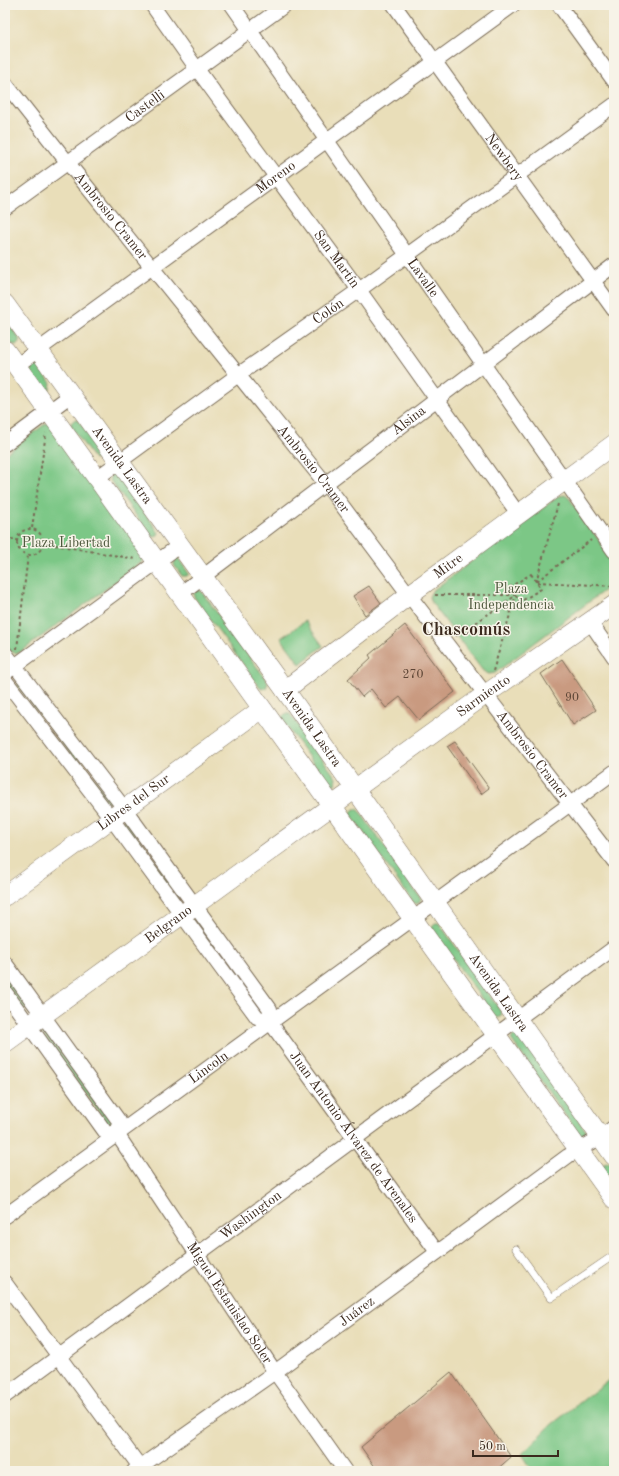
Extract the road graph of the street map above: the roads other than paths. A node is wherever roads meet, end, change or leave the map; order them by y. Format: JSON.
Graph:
{"nodes":[{"id":1,"x":152,"y":5,"type":"edge"},
{"id":2,"x":232,"y":5,"type":"edge"},
{"id":3,"x":285,"y":5,"type":"edge"},
{"id":4,"x":394,"y":5,"type":"edge"},
{"id":5,"x":513,"y":5,"type":"edge"},
{"id":6,"x":558,"y":5,"type":"edge"},
{"id":7,"x":250,"y":30,"type":"junction"},
{"id":8,"x":435,"y":61,"type":"junction"},
{"id":9,"x":197,"y":69,"type":"junction"},
{"id":10,"x":614,"y":81,"type":"edge"},
{"id":11,"x":5,"y":83,"type":"edge"},
{"id":12,"x":614,"y":105,"type":"edge"},
{"id":13,"x":326,"y":140,"type":"junction"},
{"id":14,"x":68,"y":163,"type":"junction"},
{"id":15,"x":517,"y":175,"type":"junction"},
{"id":16,"x":276,"y":176,"type":"junction"},
{"id":17,"x":5,"y":208,"type":"edge"},
{"id":18,"x":407,"y":255,"type":"junction"},
{"id":19,"x":614,"y":265,"type":"edge"},
{"id":20,"x":151,"y":266,"type":"junction"},
{"id":21,"x":593,"y":281,"type":"junction"},
{"id":22,"x":359,"y":290,"type":"junction"},
{"id":23,"x":5,"y":304,"type":"edge"},
{"id":24,"x":614,"y":310,"type":"edge"},
{"id":25,"x":38,"y":349,"type":"junction"},
{"id":26,"x":10,"y":358,"type":"edge"},
{"id":27,"x":483,"y":364,"type":"junction"},
{"id":28,"x":238,"y":375,"type":"junction"},
{"id":29,"x":71,"y":395,"type":"junction"},
{"id":30,"x":438,"y":399,"type":"junction"},
{"id":31,"x":49,"y":412,"type":"junction"},
{"id":32,"x":5,"y":444,"type":"edge"},
{"id":33,"x":614,"y":444,"type":"edge"},
{"id":34,"x":120,"y":462,"type":"junction"},
{"id":35,"x":97,"y":478,"type":"junction"},
{"id":36,"x":565,"y":481,"type":"junction"},
{"id":37,"x":326,"y":484,"type":"junction"},
{"id":38,"x":519,"y":515,"type":"junction"},
{"id":39,"x":180,"y":545,"type":"junction"},
{"id":40,"x":614,"y":551,"type":"edge"},
{"id":41,"x":157,"y":562,"type":"junction"},
{"id":42,"x":203,"y":577,"type":"junction"},
{"id":43,"x":180,"y":594,"type":"junction"},
{"id":44,"x":409,"y":595,"type":"junction"},
{"id":45,"x":614,"y":605,"type":"edge"},
{"id":46,"x":590,"y":622,"type":"junction"},
{"id":47,"x":5,"y":653,"type":"edge"},
{"id":48,"x":614,"y":657,"type":"edge"},
{"id":49,"x":10,"y":669,"type":"edge"},
{"id":50,"x":5,"y":680,"type":"edge"},
{"id":51,"x":285,"y":690,"type":"junction"},
{"id":52,"x":486,"y":694,"type":"junction"},
{"id":53,"x":262,"y":709,"type":"junction"},
{"id":54,"x":614,"y":772,"type":"edge"},
{"id":55,"x":355,"y":789,"type":"junction"},
{"id":56,"x":570,"y":804,"type":"junction"},
{"id":57,"x":332,"y":806,"type":"junction"},
{"id":58,"x":117,"y":813,"type":"junction"},
{"id":59,"x":614,"y":861,"type":"edge"},
{"id":60,"x":5,"y":896,"type":"edge"},
{"id":61,"x":435,"y":902,"type":"junction"},
{"id":62,"x":188,"y":910,"type":"junction"},
{"id":63,"x":413,"y":919,"type":"junction"},
{"id":64,"x":614,"y":948,"type":"edge"},
{"id":65,"x":5,"y":963,"type":"edge"},
{"id":66,"x":5,"y":992,"type":"edge"},
{"id":67,"x":517,"y":1019,"type":"junction"},
{"id":68,"x":36,"y":1020,"type":"junction"},
{"id":69,"x":270,"y":1022,"type":"junction"},
{"id":70,"x":496,"y":1035,"type":"junction"},
{"id":71,"x":5,"y":1043,"type":"edge"},
{"id":72,"x":607,"y":1132,"type":"edge"},
{"id":73,"x":117,"y":1134,"type":"junction"},
{"id":74,"x":355,"y":1139,"type":"junction"},
{"id":75,"x":579,"y":1150,"type":"junction"},
{"id":76,"x":614,"y":1156,"type":"edge"},
{"id":77,"x":614,"y":1199,"type":"edge"},
{"id":78,"x":5,"y":1216,"type":"edge"},
{"id":79,"x":516,"y":1249,"type":"dead end"},
{"id":80,"x":437,"y":1252,"type":"junction"},
{"id":81,"x":197,"y":1255,"type":"junction"},
{"id":82,"x":614,"y":1255,"type":"edge"},
{"id":83,"x":5,"y":1283,"type":"edge"},
{"id":84,"x":59,"y":1357,"type":"junction"},
{"id":85,"x":274,"y":1372,"type":"junction"},
{"id":86,"x":5,"y":1396,"type":"edge"},
{"id":87,"x":139,"y":1470,"type":"edge"},
{"id":88,"x":345,"y":1471,"type":"edge"}],
"edges":[{"from":1,"to":9,"type":"street","name":"San Martín"},
{"from":2,"to":7,"type":"street","name":"Lavalle"},
{"from":3,"to":7,"type":"street","name":"Castelli"},
{"from":4,"to":8,"type":"street","name":"Newbery"},
{"from":5,"to":8,"type":"street","name":"Moreno"},
{"from":6,"to":10,"type":"street"},
{"from":7,"to":9,"type":"street","name":"Castelli"},
{"from":7,"to":13,"type":"street","name":"Lavalle"},
{"from":8,"to":13,"type":"street","name":"Moreno"},
{"from":8,"to":15,"type":"street","name":"Newbery"},
{"from":9,"to":14,"type":"street","name":"Castelli"},
{"from":9,"to":16,"type":"street","name":"San Martín"},
{"from":11,"to":14,"type":"street","name":"Ambrosio Cramer"},
{"from":12,"to":15,"type":"street","name":"Colón"},
{"from":13,"to":16,"type":"street","name":"Moreno"},
{"from":13,"to":18,"type":"street","name":"Lavalle"},
{"from":14,"to":17,"type":"street","name":"Castelli"},
{"from":14,"to":20,"type":"street","name":"Ambrosio Cramer"},
{"from":15,"to":18,"type":"street","name":"Colón"},
{"from":15,"to":21,"type":"street","name":"Newbery"},
{"from":16,"to":20,"type":"street","name":"Moreno"},
{"from":16,"to":22,"type":"street","name":"San Martín"},
{"from":18,"to":22,"type":"street","name":"Colón"},
{"from":18,"to":27,"type":"street","name":"Lavalle"},
{"from":19,"to":21,"type":"street","name":"Alsina"},
{"from":20,"to":25,"type":"street","name":"Moreno"},
{"from":20,"to":28,"type":"street","name":"Ambrosio Cramer"},
{"from":21,"to":24,"type":"street","name":"Newbery"},
{"from":21,"to":27,"type":"street","name":"Alsina"},
{"from":22,"to":28,"type":"street","name":"Colón"},
{"from":22,"to":30,"type":"street","name":"San Martín"},
{"from":23,"to":25,"type":"main road","name":"Avenida Lastra"},
{"from":25,"to":26,"type":"street","name":"Moreno"},
{"from":25,"to":29,"type":"main road","name":"Avenida Lastra"},
{"from":26,"to":31,"type":"main road","name":"Avenida Lastra"},
{"from":27,"to":30,"type":"street","name":"Alsina"},
{"from":27,"to":36,"type":"street","name":"Lavalle"},
{"from":28,"to":34,"type":"street","name":"Colón"},
{"from":28,"to":37,"type":"street","name":"Ambrosio Cramer"},
{"from":29,"to":31,"type":"street"},
{"from":29,"to":34,"type":"main road","name":"Avenida Lastra"},
{"from":30,"to":37,"type":"street","name":"Alsina"},
{"from":30,"to":38,"type":"street","name":"San Martín"},
{"from":31,"to":32,"type":"street"},
{"from":31,"to":35,"type":"main road","name":"Avenida Lastra"},
{"from":33,"to":36,"type":"main road","name":"Mitre"},
{"from":34,"to":35,"type":"street","name":"Colón"},
{"from":34,"to":39,"type":"main road","name":"Avenida Lastra"},
{"from":35,"to":41,"type":"main road","name":"Avenida Lastra"},
{"from":36,"to":38,"type":"main road","name":"Mitre"},
{"from":36,"to":40,"type":"street","name":"Lavalle"},
{"from":37,"to":42,"type":"street","name":"Alsina"},
{"from":37,"to":44,"type":"street","name":"Ambrosio Cramer"},
{"from":38,"to":44,"type":"main road","name":"Mitre"},
{"from":39,"to":41,"type":"street"},
{"from":39,"to":42,"type":"main road","name":"Avenida Lastra"},
{"from":41,"to":43,"type":"main road","name":"Avenida Lastra"},
{"from":41,"to":49,"type":"street"},
{"from":42,"to":43,"type":"street","name":"Alsina"},
{"from":42,"to":51,"type":"main road","name":"Avenida Lastra"},
{"from":43,"to":53,"type":"main road","name":"Avenida Lastra"},
{"from":44,"to":51,"type":"main road","name":"Mitre"},
{"from":44,"to":52,"type":"street","name":"Ambrosio Cramer"},
{"from":45,"to":46,"type":"main road","name":"Sarmiento"},
{"from":46,"to":48,"type":"street"},
{"from":46,"to":52,"type":"main road","name":"Sarmiento"},
{"from":47,"to":49,"type":"street","name":"Juan Antonio Álvarez de Arenales"},
{"from":49,"to":58,"type":"street","name":"Juan Antonio Álvarez de Arenales"},
{"from":50,"to":58,"type":"street","name":"Juan Antonio Álvarez de Arenales"},
{"from":51,"to":53,"type":"main road"},
{"from":51,"to":55,"type":"main road","name":"Avenida Lastra"},
{"from":52,"to":55,"type":"main road","name":"Sarmiento"},
{"from":52,"to":56,"type":"street","name":"Ambrosio Cramer"},
{"from":53,"to":57,"type":"main road","name":"Avenida Lastra"},
{"from":53,"to":58,"type":"main road","name":"Libres del Sur"},
{"from":54,"to":56,"type":"street","name":"Lincoln"},
{"from":55,"to":57,"type":"main road","name":"Sarmiento"},
{"from":55,"to":61,"type":"main road","name":"Avenida Lastra"},
{"from":56,"to":59,"type":"street","name":"Ambrosio Cramer"},
{"from":56,"to":61,"type":"street","name":"Lincoln"},
{"from":57,"to":62,"type":"main road","name":"Belgrano"},
{"from":57,"to":63,"type":"main road","name":"Avenida Lastra"},
{"from":58,"to":60,"type":"main road","name":"Libres del Sur"},
{"from":58,"to":62,"type":"street","name":"Juan Antonio Álvarez de Arenales"},
{"from":61,"to":63,"type":"street","name":"Lincoln"},
{"from":61,"to":67,"type":"main road","name":"Avenida Lastra"},
{"from":62,"to":68,"type":"main road","name":"Belgrano"},
{"from":62,"to":69,"type":"street","name":"Juan Antonio Álvarez de Arenales"},
{"from":63,"to":69,"type":"street","name":"Lincoln"},
{"from":63,"to":70,"type":"main road","name":"Avenida Lastra"},
{"from":64,"to":67,"type":"street","name":"Washington"},
{"from":65,"to":68,"type":"street","name":"Miguel Estanislao Soler"},
{"from":66,"to":68,"type":"street","name":"Miguel Estanislao Soler"},
{"from":67,"to":70,"type":"street","name":"Washington"},
{"from":67,"to":72,"type":"main road","name":"Avenida Lastra"},
{"from":68,"to":71,"type":"main road","name":"Belgrano"},
{"from":68,"to":73,"type":"street","name":"Miguel Estanislao Soler"},
{"from":69,"to":73,"type":"street","name":"Lincoln"},
{"from":69,"to":74,"type":"street","name":"Juan Antonio Álvarez de Arenales"},
{"from":70,"to":74,"type":"street","name":"Washington"},
{"from":70,"to":75,"type":"main road","name":"Avenida Lastra"},
{"from":72,"to":75,"type":"street","name":"Juárez"},
{"from":72,"to":76,"type":"main road","name":"Avenida Lastra"},
{"from":73,"to":78,"type":"street","name":"Lincoln"},
{"from":73,"to":81,"type":"street","name":"Miguel Estanislao Soler"},
{"from":74,"to":80,"type":"street","name":"Juan Antonio Álvarez de Arenales"},
{"from":74,"to":81,"type":"street","name":"Washington"},
{"from":75,"to":77,"type":"main road","name":"Avenida Lastra"},
{"from":75,"to":80,"type":"street","name":"Juárez"},
{"from":79,"to":82,"type":"lane"},
{"from":80,"to":85,"type":"street","name":"Juárez"},
{"from":81,"to":84,"type":"street","name":"Washington"},
{"from":81,"to":85,"type":"street","name":"Miguel Estanislao Soler"},
{"from":83,"to":84,"type":"street"},
{"from":84,"to":86,"type":"street","name":"Washington"},
{"from":84,"to":87,"type":"street"},
{"from":85,"to":87,"type":"street","name":"Juárez"},
{"from":85,"to":88,"type":"street","name":"Miguel Estanislao Soler"}]}
